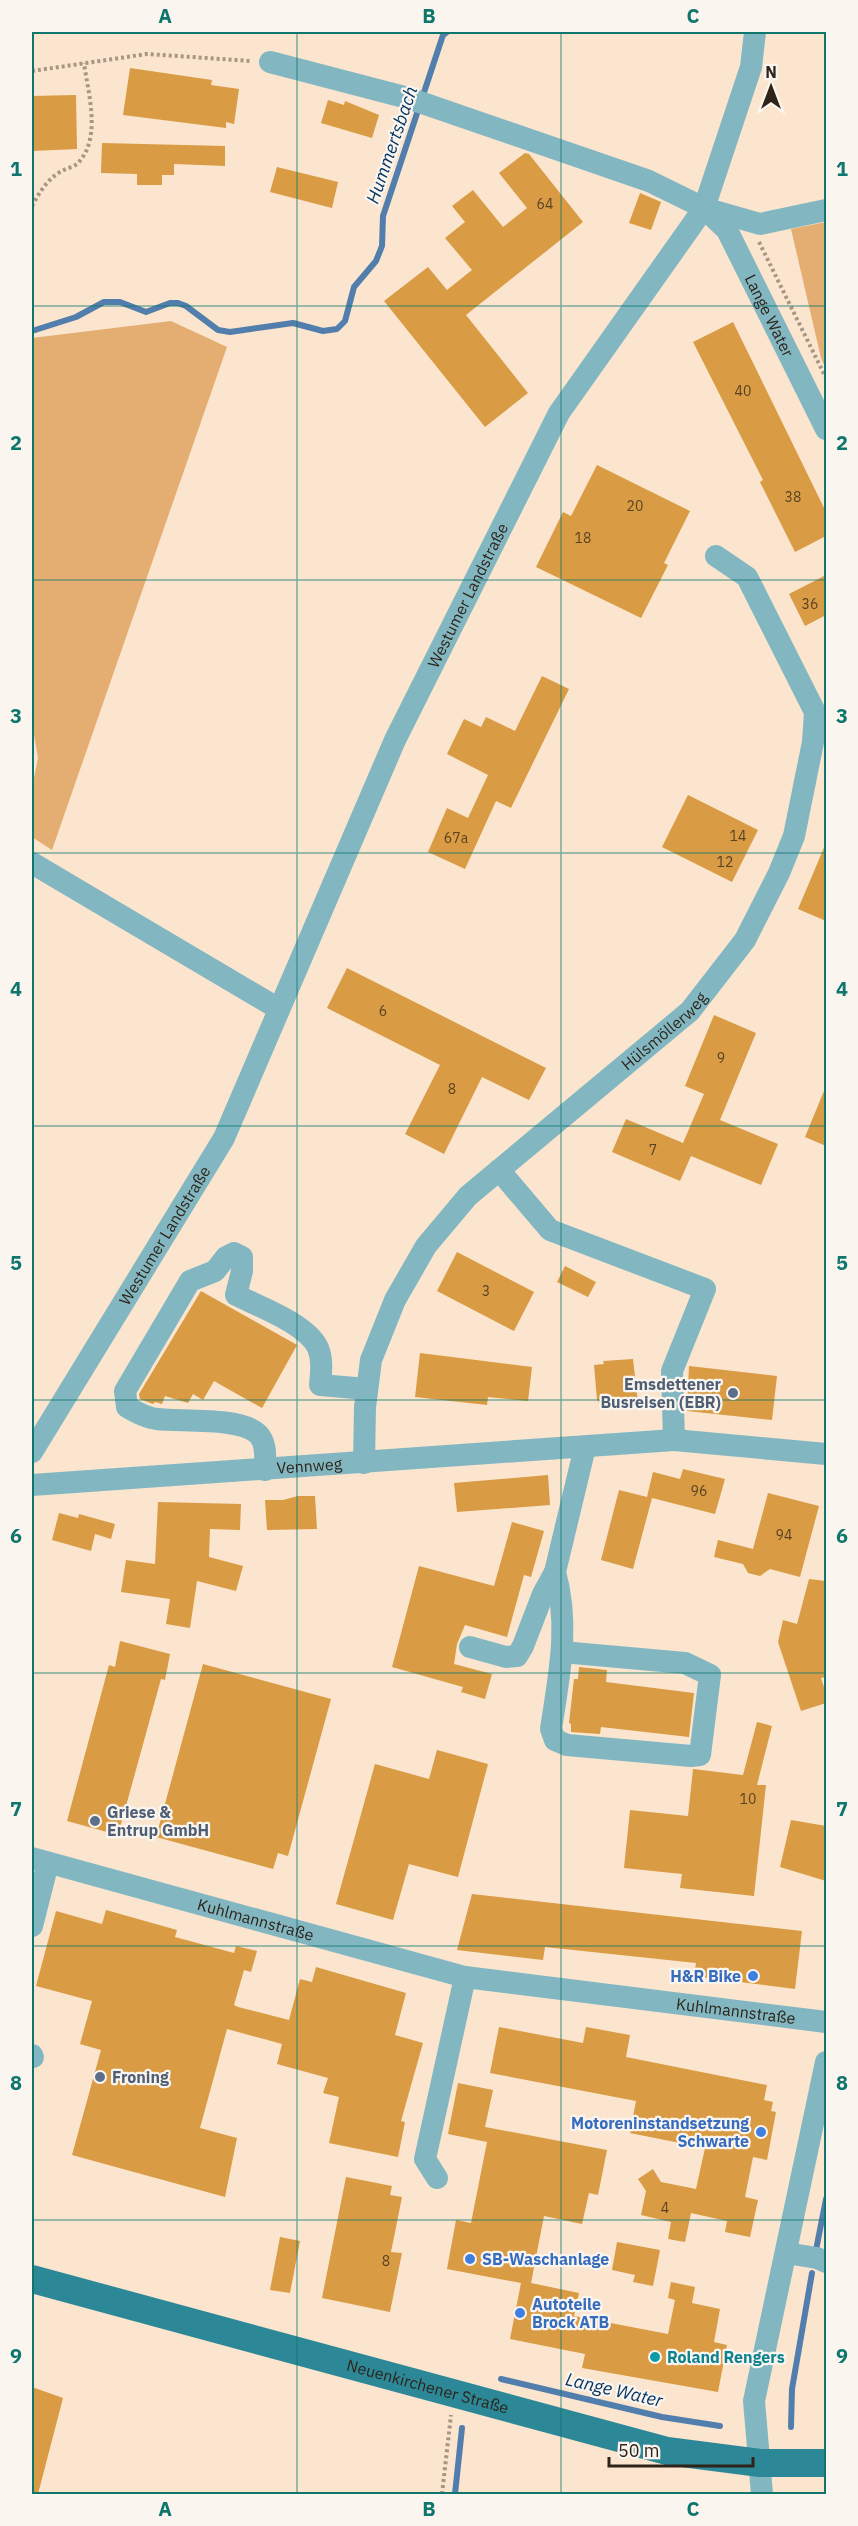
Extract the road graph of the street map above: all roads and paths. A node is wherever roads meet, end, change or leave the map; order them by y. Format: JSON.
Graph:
{"nodes":[{"id":1,"x":756,"y":32,"type":"edge"},
{"id":2,"x":270,"y":62,"type":"joint"},
{"id":3,"x":84,"y":63,"type":"junction"},
{"id":4,"x":32,"y":71,"type":"edge"},
{"id":5,"x":32,"y":206,"type":"edge"},
{"id":6,"x":704,"y":208,"type":"junction"},
{"id":7,"x":826,"y":210,"type":"edge"},
{"id":8,"x":826,"y":429,"type":"edge"},
{"id":9,"x":716,"y":556,"type":"dead end"},
{"id":10,"x":32,"y":863,"type":"edge"},
{"id":11,"x":279,"y":1009,"type":"junction"},
{"id":12,"x":499,"y":1170,"type":"junction"},
{"id":13,"x":367,"y":1389,"type":"junction"},
{"id":14,"x":674,"y":1440,"type":"junction"},
{"id":15,"x":585,"y":1446,"type":"junction"},
{"id":16,"x":32,"y":1452,"type":"edge"},
{"id":17,"x":826,"y":1454,"type":"edge"},
{"id":18,"x":364,"y":1463,"type":"junction"},
{"id":19,"x":265,"y":1470,"type":"junction"},
{"id":20,"x":32,"y":1485,"type":"edge"},
{"id":21,"x":555,"y":1572,"type":"junction"},
{"id":22,"x":470,"y":1647,"type":"dead end"},
{"id":23,"x":562,"y":1652,"type":"junction"},
{"id":24,"x":40,"y":1860,"type":"edge"},
{"id":25,"x":32,"y":1926,"type":"edge"},
{"id":26,"x":465,"y":1977,"type":"junction"},
{"id":27,"x":826,"y":2022,"type":"edge"},
{"id":28,"x":826,"y":2062,"type":"edge"},
{"id":29,"x":437,"y":2178,"type":"dead end"},
{"id":30,"x":786,"y":2253,"type":"junction"},
{"id":31,"x":826,"y":2262,"type":"edge"},
{"id":32,"x":32,"y":2279,"type":"edge"},
{"id":33,"x":448,"y":2433,"type":"dead end"},
{"id":34,"x":760,"y":2463,"type":"junction"},
{"id":35,"x":826,"y":2463,"type":"edge"},
{"id":36,"x":442,"y":2494,"type":"edge"},
{"id":37,"x":762,"y":2494,"type":"edge"}],
"edges":[{"from":1,"to":6,"type":"street","name":"Westumer Landstraße"},
{"from":2,"to":3,"type":"path"},
{"from":2,"to":6,"type":"street"},
{"from":3,"to":4,"type":"path"},
{"from":3,"to":5,"type":"path"},
{"from":6,"to":7,"type":"street"},
{"from":6,"to":8,"type":"street","name":"Lange Water"},
{"from":6,"to":11,"type":"street","name":"Westumer Landstraße"},
{"from":9,"to":12,"type":"street","name":"Hülsmöllerweg"},
{"from":10,"to":11,"type":"street"},
{"from":11,"to":16,"type":"street","name":"Westumer Landstraße"},
{"from":12,"to":13,"type":"street","name":"Hülsmöllerweg"},
{"from":12,"to":14,"type":"street"},
{"from":13,"to":18,"type":"street","name":"Hülsmöllerweg"},
{"from":13,"to":19,"type":"street"},
{"from":14,"to":15,"type":"street","name":"Vennweg"},
{"from":14,"to":17,"type":"street","name":"Vennweg"},
{"from":15,"to":18,"type":"street","name":"Vennweg"},
{"from":15,"to":21,"type":"street"},
{"from":18,"to":19,"type":"street","name":"Vennweg"},
{"from":19,"to":20,"type":"street","name":"Vennweg"},
{"from":21,"to":22,"type":"street"},
{"from":21,"to":23,"type":"street"},
{"from":23,"to":23,"type":"street"},
{"from":24,"to":25,"type":"street","name":"Kuhlmannstraße"},
{"from":24,"to":26,"type":"street","name":"Kuhlmannstraße"},
{"from":26,"to":27,"type":"street","name":"Kuhlmannstraße"},
{"from":26,"to":29,"type":"street"},
{"from":28,"to":30,"type":"street"},
{"from":30,"to":31,"type":"street"},
{"from":30,"to":34,"type":"street"},
{"from":32,"to":34,"type":"main road","name":"Neuenkirchener Straße"},
{"from":33,"to":36,"type":"path"},
{"from":34,"to":35,"type":"main road","name":"Neuenkirchener Straße"},
{"from":34,"to":37,"type":"street"}]}
